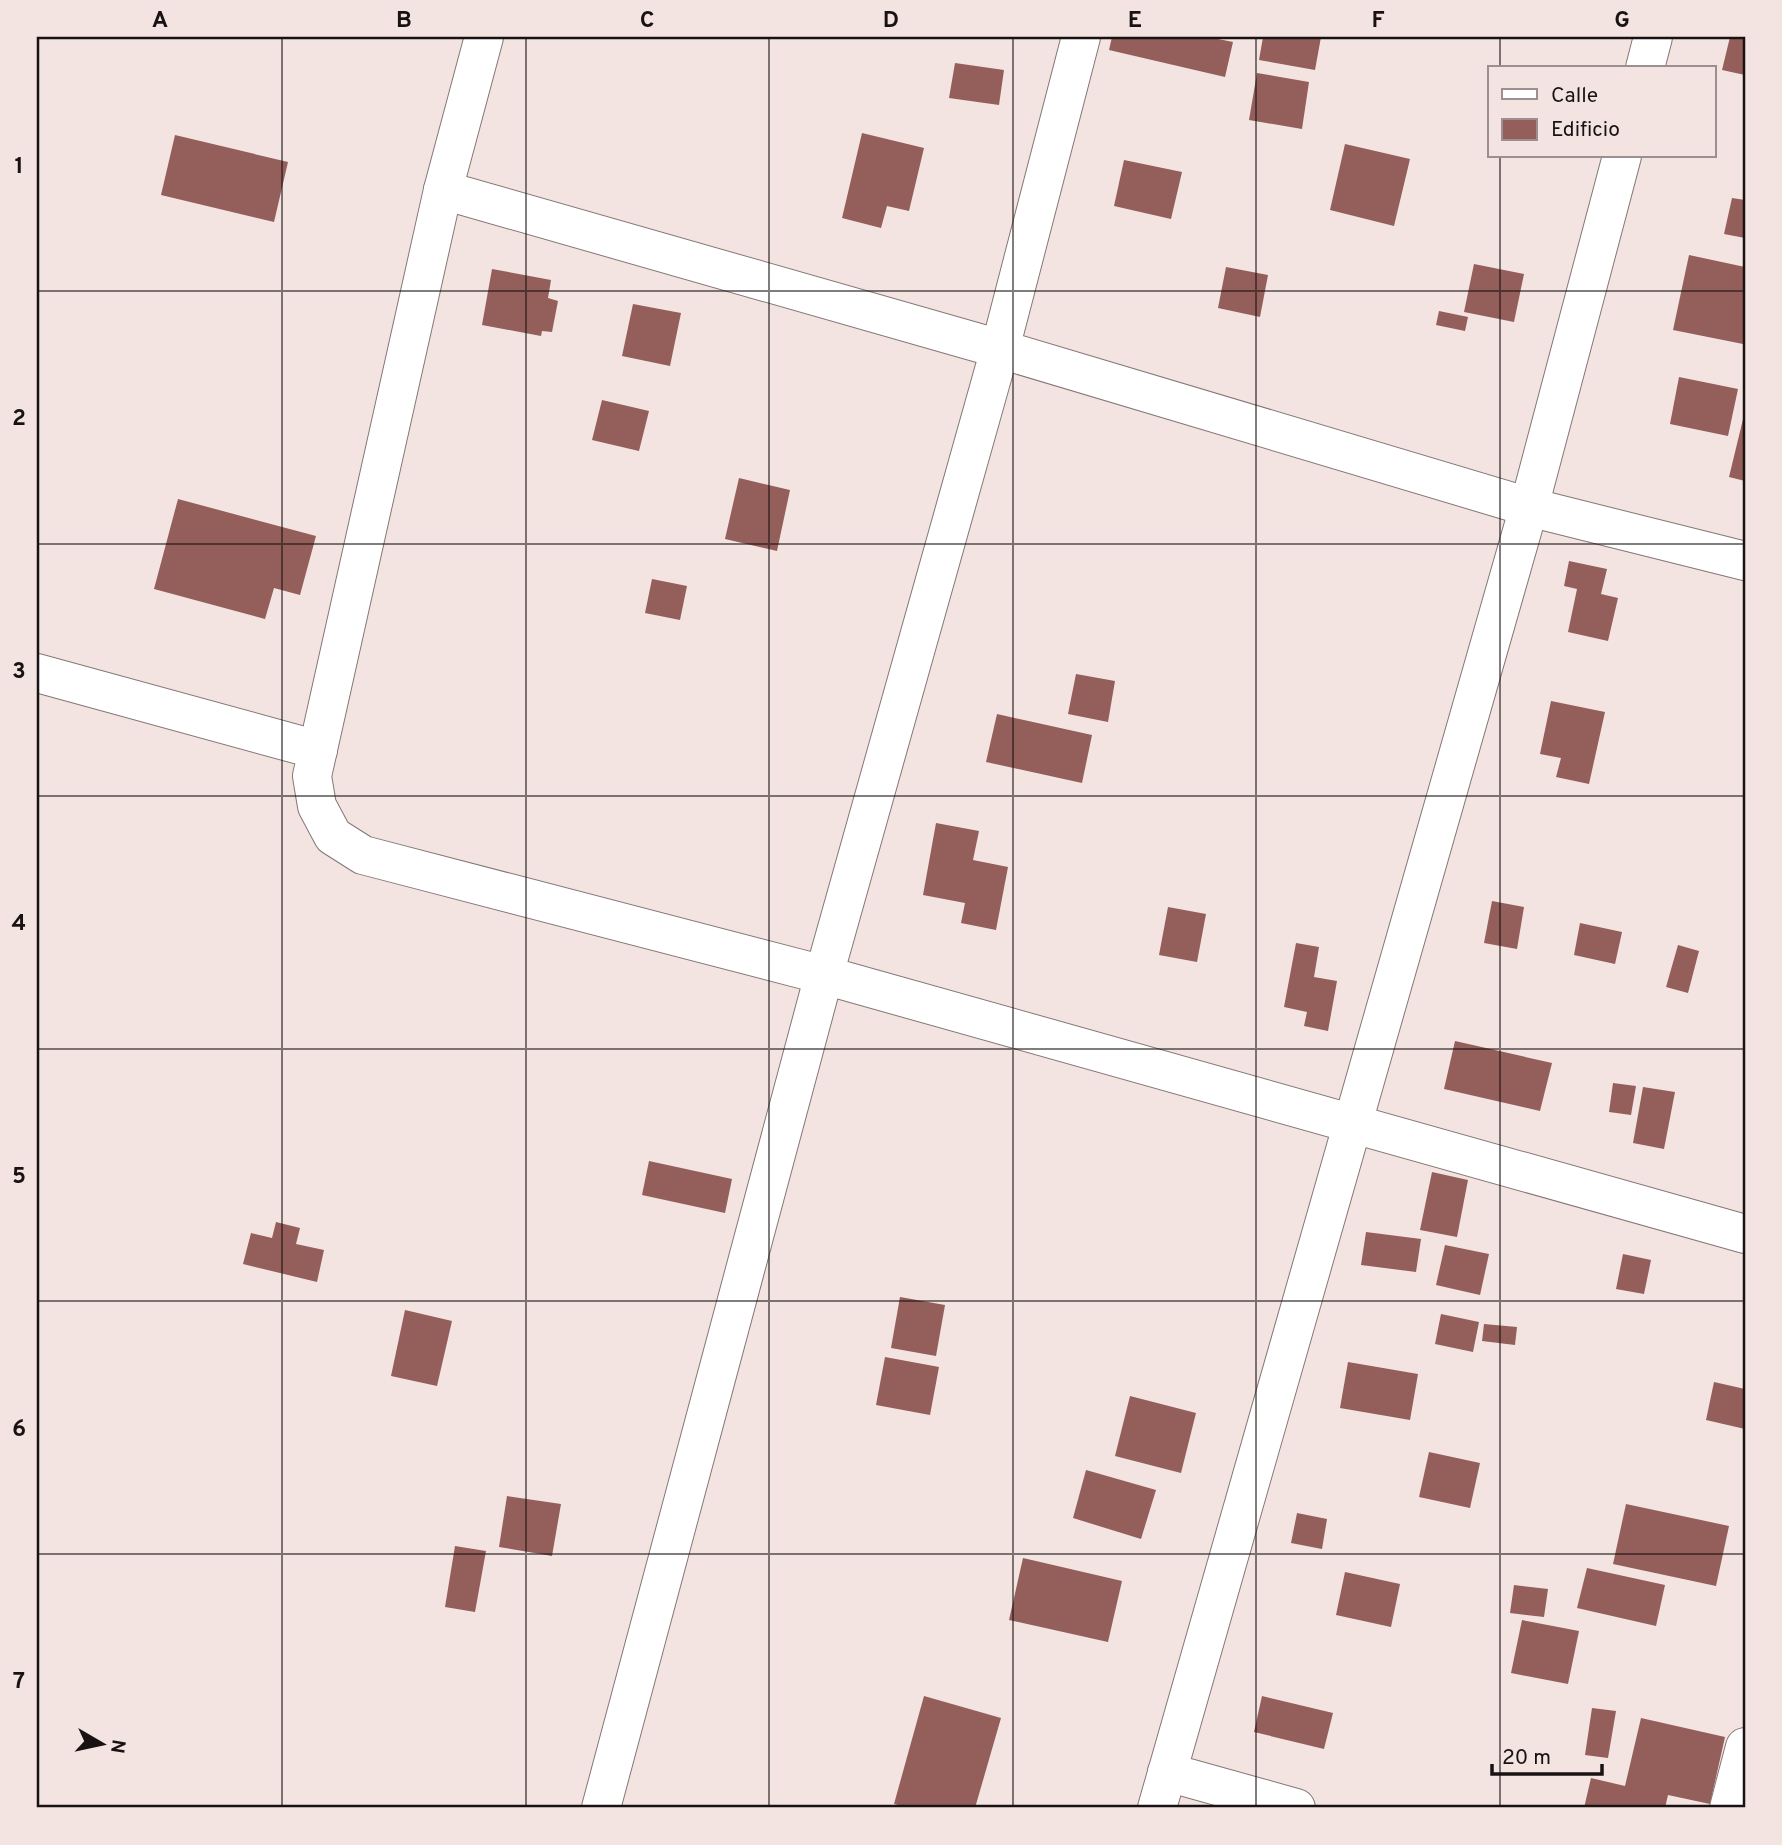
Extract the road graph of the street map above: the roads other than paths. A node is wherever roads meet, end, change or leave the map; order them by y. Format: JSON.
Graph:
{"nodes":[{"id":1,"x":484,"y":37,"type":"edge"},
{"id":2,"x":1082,"y":37,"type":"edge"},
{"id":3,"x":1653,"y":37,"type":"edge"},
{"id":4,"x":1646,"y":66,"type":"edge"},
{"id":5,"x":1621,"y":158,"type":"edge"},
{"id":6,"x":443,"y":190,"type":"junction"},
{"id":7,"x":1000,"y":349,"type":"junction"},
{"id":8,"x":1529,"y":508,"type":"junction"},
{"id":9,"x":1745,"y":561,"type":"edge"},
{"id":10,"x":37,"y":673,"type":"edge"},
{"id":11,"x":318,"y":750,"type":"junction"},
{"id":12,"x":824,"y":975,"type":"junction"},
{"id":13,"x":1353,"y":1125,"type":"junction"},
{"id":14,"x":1745,"y":1234,"type":"edge"},
{"id":15,"x":1745,"y":1747,"type":"edge"},
{"id":16,"x":1162,"y":1790,"type":"edge"},
{"id":17,"x":601,"y":1808,"type":"edge"},
{"id":18,"x":1296,"y":1808,"type":"edge"},
{"id":19,"x":1729,"y":1808,"type":"edge"}],
"edges":[{"from":1,"to":6,"type":"street"},
{"from":2,"to":7,"type":"street"},
{"from":3,"to":4,"type":"street"},
{"from":5,"to":8,"type":"street"},
{"from":6,"to":7,"type":"street"},
{"from":6,"to":11,"type":"street"},
{"from":7,"to":8,"type":"street"},
{"from":7,"to":12,"type":"street"},
{"from":8,"to":9,"type":"street"},
{"from":8,"to":13,"type":"street"},
{"from":10,"to":11,"type":"street"},
{"from":11,"to":12,"type":"street"},
{"from":12,"to":13,"type":"street"},
{"from":12,"to":17,"type":"street"},
{"from":13,"to":14,"type":"street"},
{"from":13,"to":16,"type":"street"},
{"from":15,"to":19,"type":"street"},
{"from":16,"to":18,"type":"street"}]}
